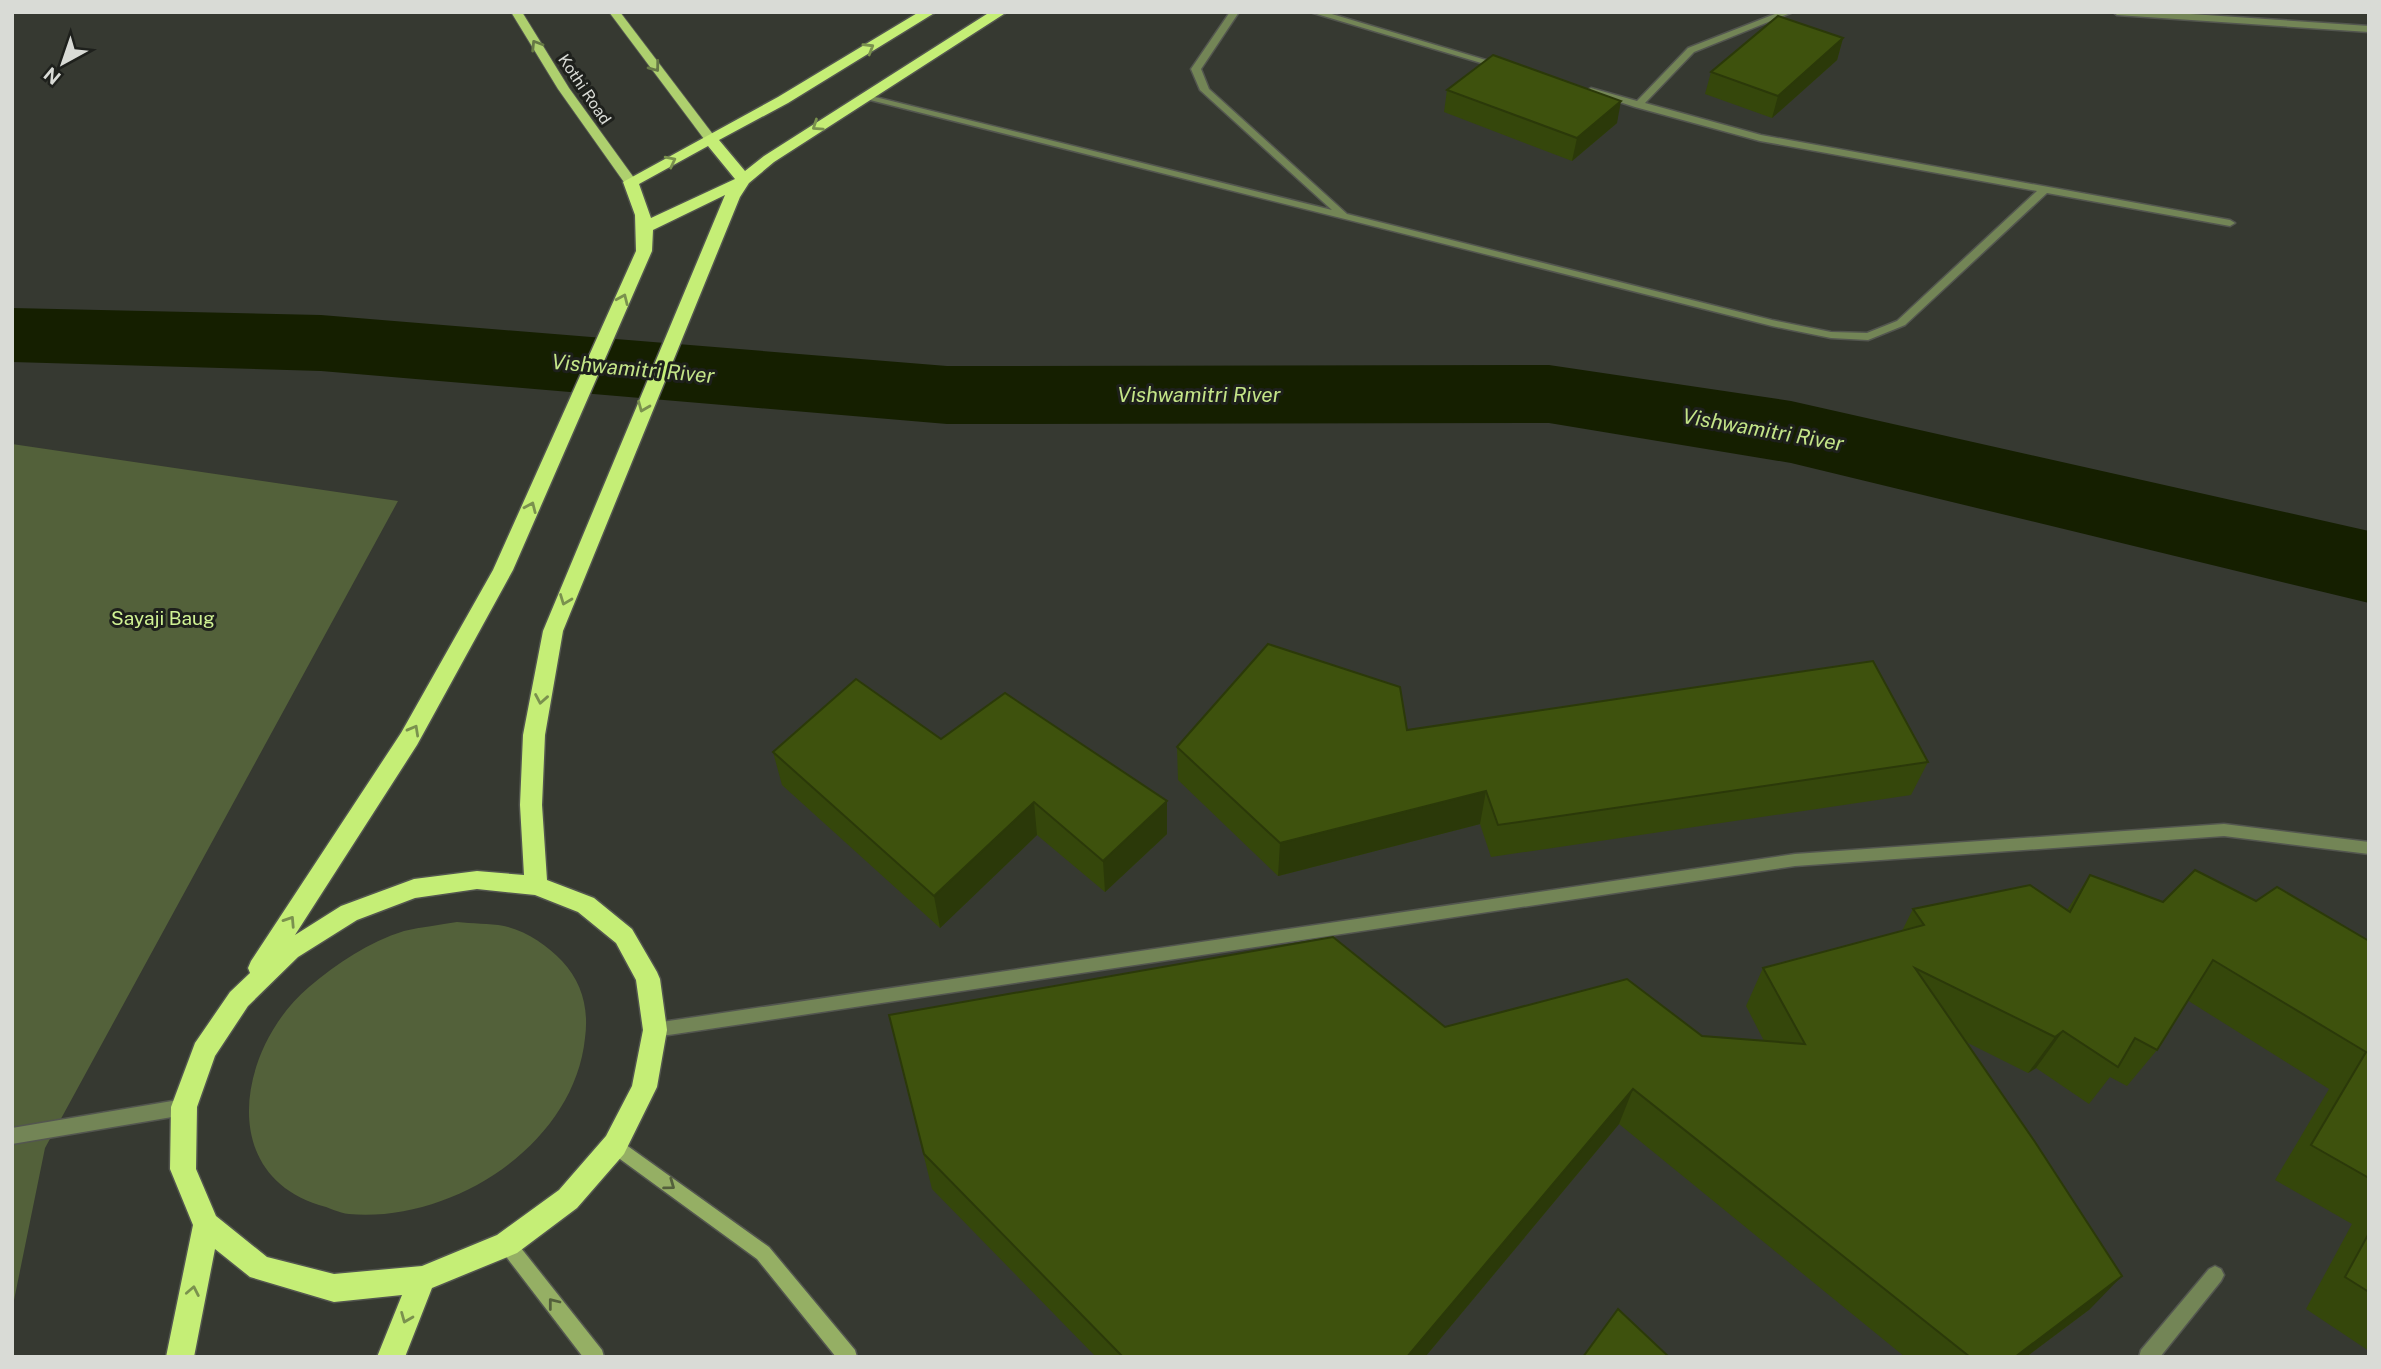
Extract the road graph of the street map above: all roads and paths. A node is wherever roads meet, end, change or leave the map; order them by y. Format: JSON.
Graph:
{"nodes":[{"id":1,"x":516,"y":12,"type":"edge"},
{"id":2,"x":614,"y":12,"type":"edge"},
{"id":3,"x":929,"y":12,"type":"edge"},
{"id":4,"x":1000,"y":12,"type":"edge"},
{"id":5,"x":1235,"y":12,"type":"edge"},
{"id":6,"x":1314,"y":12,"type":"edge"},
{"id":7,"x":1789,"y":12,"type":"edge"},
{"id":8,"x":2117,"y":12,"type":"edge"},
{"id":9,"x":2369,"y":29,"type":"edge"},
{"id":10,"x":1511,"y":69,"type":"edge"},
{"id":11,"x":1576,"y":87,"type":"edge"},
{"id":12,"x":863,"y":97,"type":"junction"},
{"id":13,"x":1638,"y":105,"type":"junction"},
{"id":14,"x":711,"y":140,"type":"junction"},
{"id":15,"x":744,"y":180,"type":"junction"},
{"id":16,"x":631,"y":182,"type":"junction"},
{"id":17,"x":2044,"y":190,"type":"junction"},
{"id":18,"x":1346,"y":217,"type":"junction"},
{"id":19,"x":2230,"y":223,"type":"dead end"},
{"id":20,"x":646,"y":227,"type":"junction"},
{"id":21,"x":2369,"y":848,"type":"edge"},
{"id":22,"x":536,"y":886,"type":"junction"},
{"id":23,"x":239,"y":999,"type":"junction"},
{"id":24,"x":655,"y":1030,"type":"junction"},
{"id":25,"x":184,"y":1107,"type":"junction"},
{"id":26,"x":12,"y":1136,"type":"edge"},
{"id":27,"x":615,"y":1145,"type":"junction"},
{"id":28,"x":206,"y":1225,"type":"junction"},
{"id":29,"x":507,"y":1244,"type":"junction"},
{"id":30,"x":2215,"y":1275,"type":"dead end"},
{"id":31,"x":422,"y":1279,"type":"junction"},
{"id":32,"x":180,"y":1357,"type":"edge"},
{"id":33,"x":391,"y":1357,"type":"edge"},
{"id":34,"x":594,"y":1357,"type":"edge"},
{"id":35,"x":848,"y":1357,"type":"edge"},
{"id":36,"x":2148,"y":1357,"type":"edge"}],
"edges":[{"from":16,"to":1,"type":"main road","name":"Kothi Road","one_way":true},
{"from":2,"to":14,"type":"main road","one_way":true},
{"from":14,"to":3,"type":"highway","one_way":true},
{"from":4,"to":12,"type":"highway"},
{"from":5,"to":18,"type":"street"},
{"from":6,"to":10,"type":"street"},
{"from":7,"to":13,"type":"street"},
{"from":8,"to":9,"type":"street"},
{"from":11,"to":13,"type":"street"},
{"from":12,"to":15,"type":"highway","one_way":true},
{"from":12,"to":18,"type":"street"},
{"from":13,"to":17,"type":"street"},
{"from":14,"to":15,"type":"highway"},
{"from":16,"to":14,"type":"highway","one_way":true},
{"from":15,"to":20,"type":"highway"},
{"from":15,"to":22,"type":"highway","one_way":true},
{"from":16,"to":20,"type":"highway"},
{"from":17,"to":18,"type":"street"},
{"from":17,"to":19,"type":"street"},
{"from":23,"to":20,"type":"highway","one_way":true},
{"from":21,"to":24,"type":"street"},
{"from":22,"to":23,"type":"highway"},
{"from":22,"to":24,"type":"highway"},
{"from":23,"to":25,"type":"highway"},
{"from":24,"to":27,"type":"highway"},
{"from":25,"to":26,"type":"street"},
{"from":25,"to":28,"type":"highway"},
{"from":27,"to":29,"type":"highway"},
{"from":27,"to":35,"type":"main road","one_way":true},
{"from":28,"to":31,"type":"highway"},
{"from":32,"to":28,"type":"highway","one_way":true},
{"from":29,"to":31,"type":"highway"},
{"from":34,"to":29,"type":"main road","one_way":true},
{"from":30,"to":36,"type":"street"},
{"from":31,"to":33,"type":"highway","one_way":true}]}
